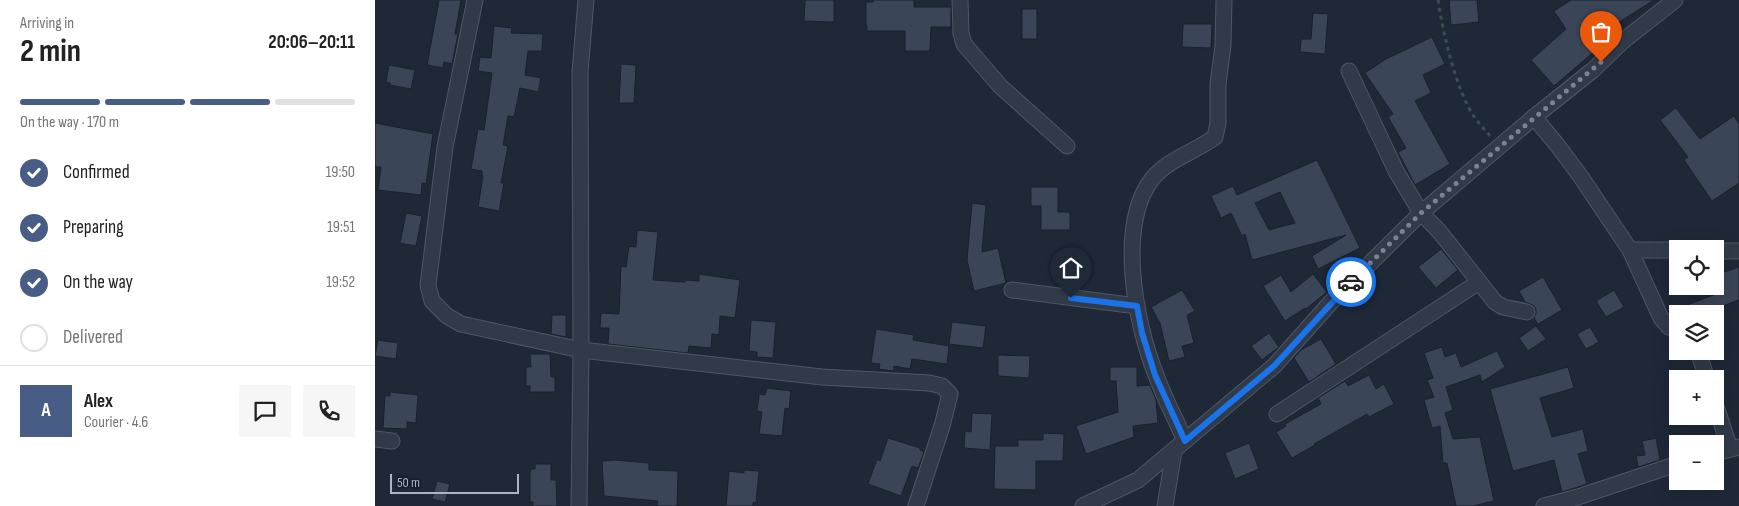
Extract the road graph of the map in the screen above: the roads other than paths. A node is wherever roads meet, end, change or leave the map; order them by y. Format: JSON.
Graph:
{"nodes":[{"id":1,"x":475,"y":0,"type":"edge"},
{"id":2,"x":586,"y":0,"type":"edge"},
{"id":3,"x":960,"y":0,"type":"edge"},
{"id":4,"x":1224,"y":0,"type":"edge"},
{"id":5,"x":1675,"y":0,"type":"edge"},
{"id":6,"x":1659,"y":5,"type":"edge"},
{"id":7,"x":1349,"y":71,"type":"dead end"},
{"id":8,"x":1534,"y":117,"type":"junction"},
{"id":9,"x":1067,"y":146,"type":"dead end"},
{"id":10,"x":1421,"y":213,"type":"junction"},
{"id":11,"x":1630,"y":250,"type":"junction"},
{"id":12,"x":1669,"y":250,"type":"edge"},
{"id":13,"x":1724,"y":251,"type":"edge"},
{"id":14,"x":1739,"y":251,"type":"edge"},
{"id":15,"x":1479,"y":282,"type":"junction"},
{"id":16,"x":1012,"y":290,"type":"dead end"},
{"id":17,"x":1137,"y":306,"type":"junction"},
{"id":18,"x":1527,"y":312,"type":"dead end"},
{"id":19,"x":1669,"y":327,"type":"edge"},
{"id":20,"x":581,"y":350,"type":"junction"},
{"id":21,"x":1277,"y":414,"type":"dead end"},
{"id":22,"x":1724,"y":423,"type":"edge"},
{"id":23,"x":375,"y":440,"type":"edge"},
{"id":24,"x":392,"y":441,"type":"dead end"},
{"id":25,"x":1180,"y":446,"type":"junction"},
{"id":26,"x":1735,"y":448,"type":"edge"},
{"id":27,"x":1669,"y":467,"type":"edge"},
{"id":28,"x":579,"y":506,"type":"edge"},
{"id":29,"x":916,"y":506,"type":"edge"},
{"id":30,"x":1083,"y":506,"type":"edge"},
{"id":31,"x":1165,"y":506,"type":"edge"},
{"id":32,"x":1545,"y":506,"type":"edge"}],
"edges":[{"from":1,"to":20,"type":"street"},
{"from":2,"to":20,"type":"street"},
{"from":3,"to":9,"type":"street"},
{"from":4,"to":17,"type":"street"},
{"from":5,"to":6,"type":"street"},
{"from":6,"to":8,"type":"street"},
{"from":7,"to":10,"type":"street"},
{"from":8,"to":10,"type":"street"},
{"from":8,"to":11,"type":"street"},
{"from":10,"to":15,"type":"street"},
{"from":10,"to":25,"type":"street"},
{"from":11,"to":12,"type":"street"},
{"from":11,"to":19,"type":"street"},
{"from":13,"to":14,"type":"street"},
{"from":15,"to":18,"type":"street"},
{"from":15,"to":21,"type":"street"},
{"from":16,"to":17,"type":"street"},
{"from":17,"to":25,"type":"street"},
{"from":20,"to":28,"type":"street"},
{"from":20,"to":29,"type":"street"},
{"from":22,"to":26,"type":"street"},
{"from":23,"to":24,"type":"street"},
{"from":25,"to":30,"type":"street"},
{"from":25,"to":31,"type":"street"},
{"from":27,"to":32,"type":"street"}]}
